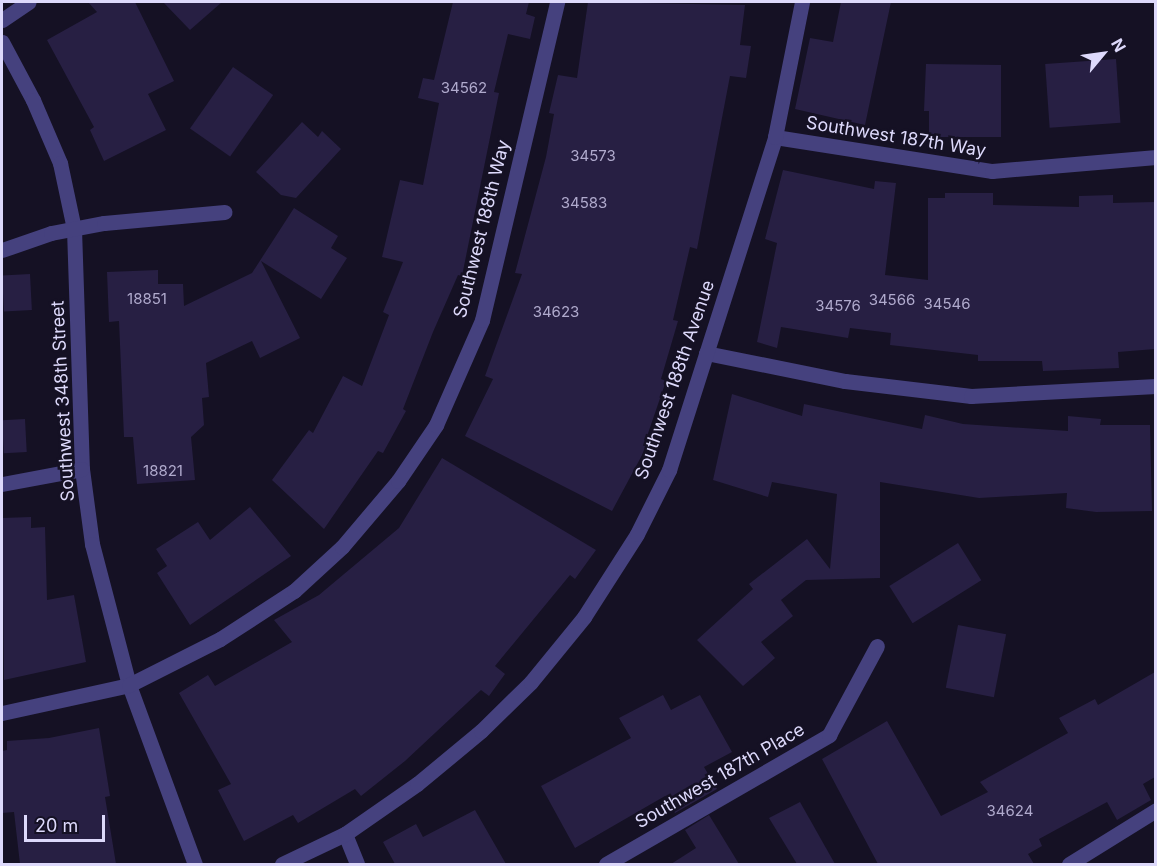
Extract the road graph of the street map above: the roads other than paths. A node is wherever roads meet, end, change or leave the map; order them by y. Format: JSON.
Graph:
{"nodes":[{"id":1,"x":29,"y":2,"type":"edge"},
{"id":2,"x":557,"y":2,"type":"edge"},
{"id":3,"x":802,"y":2,"type":"edge"},
{"id":4,"x":2,"y":20,"type":"edge"},
{"id":5,"x":2,"y":42,"type":"edge"},
{"id":6,"x":775,"y":137,"type":"junction"},
{"id":7,"x":1155,"y":157,"type":"edge"},
{"id":8,"x":224,"y":212,"type":"dead end"},
{"id":9,"x":74,"y":229,"type":"junction"},
{"id":10,"x":2,"y":250,"type":"edge"},
{"id":11,"x":706,"y":353,"type":"junction"},
{"id":12,"x":1155,"y":386,"type":"edge"},
{"id":13,"x":82,"y":470,"type":"junction"},
{"id":14,"x":2,"y":484,"type":"edge"},
{"id":15,"x":877,"y":646,"type":"dead end"},
{"id":16,"x":129,"y":685,"type":"junction"},
{"id":17,"x":2,"y":713,"type":"edge"},
{"id":18,"x":1155,"y":810,"type":"edge"},
{"id":19,"x":345,"y":834,"type":"junction"},
{"id":20,"x":195,"y":864,"type":"edge"},
{"id":21,"x":282,"y":864,"type":"edge"},
{"id":22,"x":357,"y":864,"type":"edge"},
{"id":23,"x":606,"y":864,"type":"edge"},
{"id":24,"x":1069,"y":864,"type":"edge"}],
"edges":[{"from":1,"to":4,"type":"street"},
{"from":2,"to":16,"type":"street","name":"Southwest 188th Way"},
{"from":3,"to":6,"type":"street","name":"Southwest 188th Avenue"},
{"from":5,"to":9,"type":"street","name":"Southwest 348th Street"},
{"from":6,"to":7,"type":"street","name":"Southwest 187th Way"},
{"from":6,"to":11,"type":"street","name":"Southwest 188th Avenue"},
{"from":8,"to":9,"type":"street"},
{"from":9,"to":10,"type":"street"},
{"from":9,"to":13,"type":"street","name":"Southwest 348th Street"},
{"from":11,"to":12,"type":"street"},
{"from":11,"to":19,"type":"street","name":"Southwest 188th Avenue"},
{"from":13,"to":14,"type":"street"},
{"from":13,"to":16,"type":"street","name":"Southwest 348th Street"},
{"from":15,"to":23,"type":"street","name":"Southwest 187th Place"},
{"from":16,"to":17,"type":"street","name":"Southwest 188th Way"},
{"from":16,"to":20,"type":"street","name":"Southwest 348th Street"},
{"from":18,"to":24,"type":"street"},
{"from":19,"to":21,"type":"street","name":"Southwest 188th Avenue"},
{"from":19,"to":22,"type":"street"}]}
